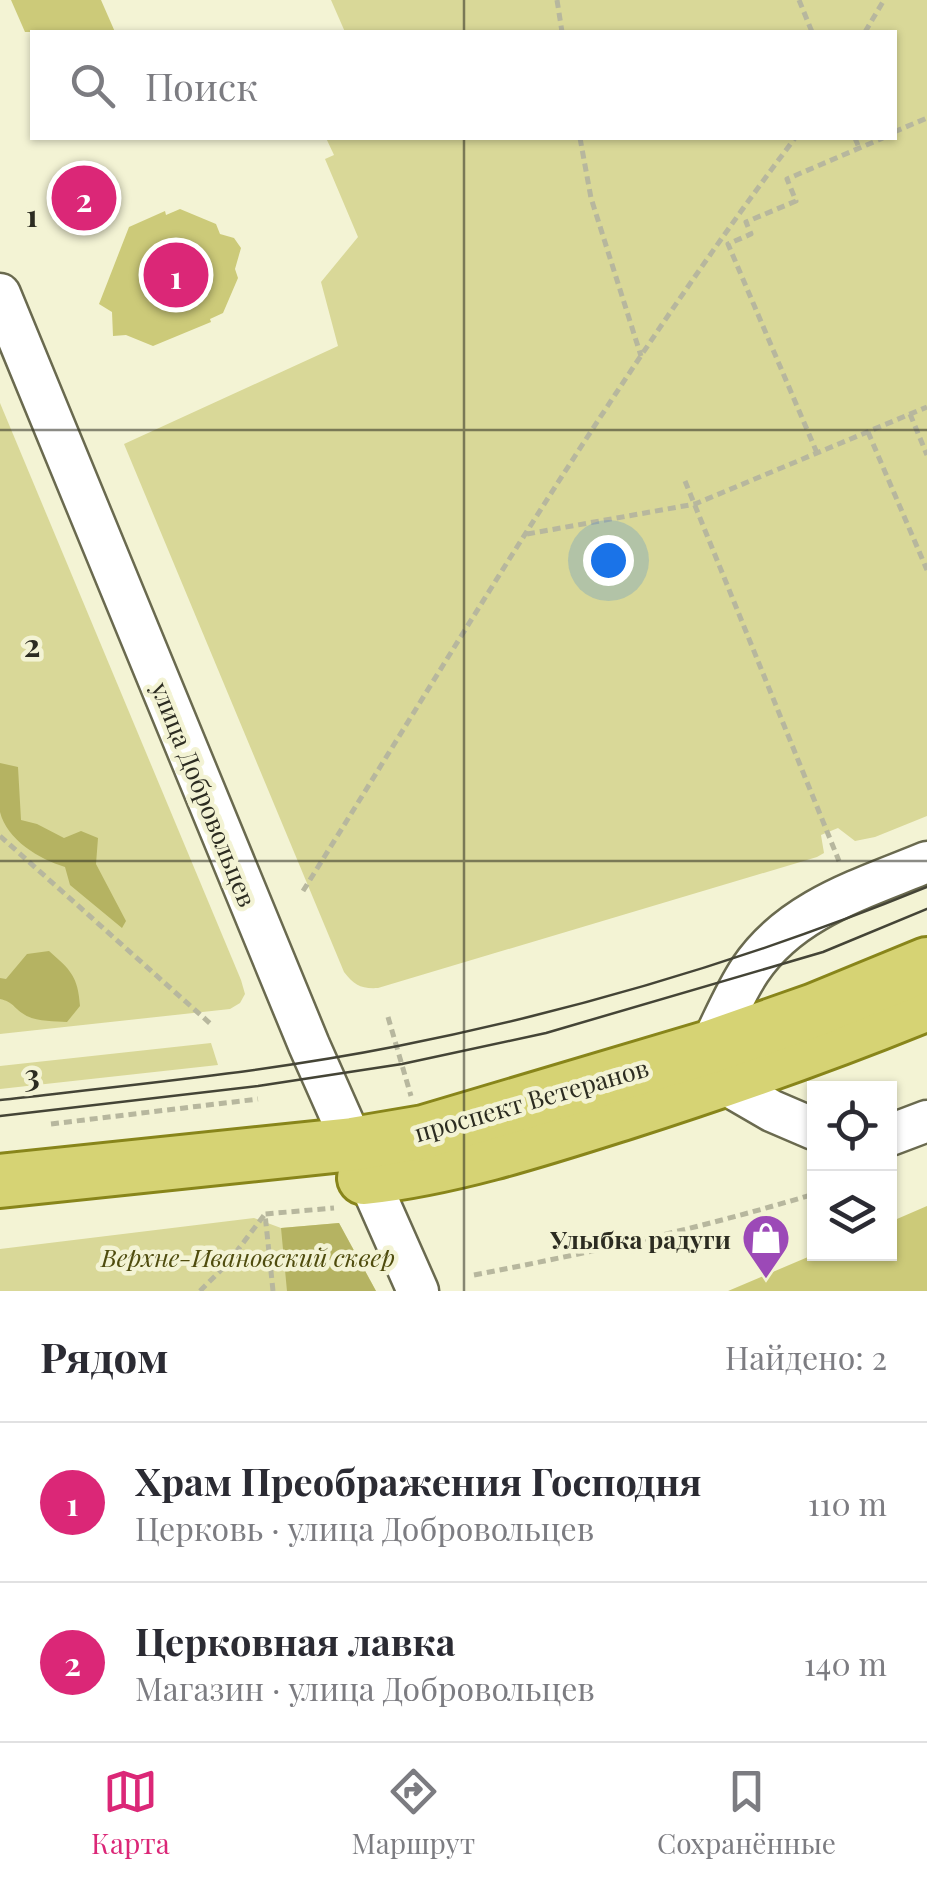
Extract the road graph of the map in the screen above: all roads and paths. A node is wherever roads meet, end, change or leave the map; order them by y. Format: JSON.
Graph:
{"nodes":[{"id":1,"x":557,"y":0,"type":"edge"},
{"id":2,"x":800,"y":0,"type":"edge"},
{"id":3,"x":884,"y":0,"type":"edge"},
{"id":4,"x":562,"y":30,"type":"edge"},
{"id":5,"x":811,"y":30,"type":"edge"},
{"id":6,"x":866,"y":30,"type":"edge"},
{"id":7,"x":927,"y":118,"type":"edge"},
{"id":8,"x":897,"y":131,"type":"edge"},
{"id":9,"x":580,"y":140,"type":"edge"},
{"id":10,"x":793,"y":140,"type":"edge"},
{"id":11,"x":856,"y":140,"type":"edge"},
{"id":12,"x":878,"y":140,"type":"edge"},
{"id":13,"x":859,"y":148,"type":"junction"},
{"id":14,"x":0,"y":294,"type":"edge"},
{"id":15,"x":640,"y":356,"type":"junction"},
{"id":16,"x":927,"y":407,"type":"edge"},
{"id":17,"x":910,"y":414,"type":"junction"},
{"id":18,"x":868,"y":432,"type":"junction"},
{"id":19,"x":817,"y":453,"type":"junction"},
{"id":20,"x":927,"y":456,"type":"edge"},
{"id":21,"x":686,"y":481,"type":"dead end"},
{"id":22,"x":695,"y":504,"type":"junction"},
{"id":23,"x":526,"y":534,"type":"junction"},
{"id":24,"x":927,"y":570,"type":"edge"},
{"id":25,"x":0,"y":836,"type":"edge"},
{"id":26,"x":839,"y":860,"type":"dead end"},
{"id":27,"x":927,"y":862,"type":"edge"},
{"id":28,"x":302,"y":891,"type":"dead end"},
{"id":29,"x":927,"y":964,"type":"edge"},
{"id":30,"x":927,"y":1004,"type":"edge"},
{"id":31,"x":388,"y":1017,"type":"dead end"},
{"id":32,"x":213,"y":1026,"type":"dead end"},
{"id":33,"x":716,"y":1064,"type":"junction"},
{"id":34,"x":258,"y":1099,"type":"dead end"},
{"id":35,"x":415,"y":1108,"type":"dead end"},
{"id":36,"x":927,"y":1121,"type":"edge"},
{"id":37,"x":51,"y":1124,"type":"dead end"},
{"id":38,"x":807,"y":1125,"type":"edge"},
{"id":39,"x":897,"y":1132,"type":"edge"},
{"id":40,"x":356,"y":1177,"type":"junction"},
{"id":41,"x":0,"y":1181,"type":"edge"},
{"id":42,"x":807,"y":1196,"type":"edge"},
{"id":43,"x":265,"y":1214,"type":"junction"},
{"id":44,"x":0,"y":1217,"type":"edge"},
{"id":45,"x":474,"y":1275,"type":"dead end"},
{"id":46,"x":200,"y":1291,"type":"edge"},
{"id":47,"x":272,"y":1291,"type":"edge"},
{"id":48,"x":418,"y":1291,"type":"edge"}],
"edges":[{"from":1,"to":4,"type":"path"},
{"from":2,"to":5,"type":"path"},
{"from":3,"to":6,"type":"path"},
{"from":7,"to":8,"type":"path"},
{"from":9,"to":15,"type":"path"},
{"from":10,"to":15,"type":"path"},
{"from":11,"to":13,"type":"path"},
{"from":12,"to":13,"type":"path"},
{"from":13,"to":19,"type":"path"},
{"from":14,"to":40,"type":"street","name":"улица Добровольцев"},
{"from":15,"to":23,"type":"path"},
{"from":16,"to":17,"type":"path"},
{"from":17,"to":18,"type":"path"},
{"from":17,"to":20,"type":"path"},
{"from":18,"to":19,"type":"path"},
{"from":18,"to":24,"type":"path"},
{"from":19,"to":22,"type":"path"},
{"from":21,"to":22,"type":"path"},
{"from":22,"to":23,"type":"path"},
{"from":22,"to":26,"type":"path"},
{"from":23,"to":28,"type":"path"},
{"from":25,"to":32,"type":"path"},
{"from":27,"to":33,"type":"street"},
{"from":29,"to":33,"type":"main road","name":"проспект Ветеранов"},
{"from":30,"to":33,"type":"main road","name":"проспект Ветеранов"},
{"from":31,"to":35,"type":"path"},
{"from":33,"to":38,"type":"street"},
{"from":33,"to":40,"type":"main road","name":"проспект Ветеранов"},
{"from":34,"to":37,"type":"path"},
{"from":36,"to":39,"type":"street"},
{"from":40,"to":41,"type":"main road","name":"проспект Ветеранов"},
{"from":40,"to":43,"type":"path"},
{"from":40,"to":44,"type":"main road","name":"проспект Ветеранов"},
{"from":40,"to":48,"type":"street","name":"улица Добровольцев"},
{"from":42,"to":45,"type":"path"},
{"from":43,"to":46,"type":"path"},
{"from":43,"to":47,"type":"path"}]}
